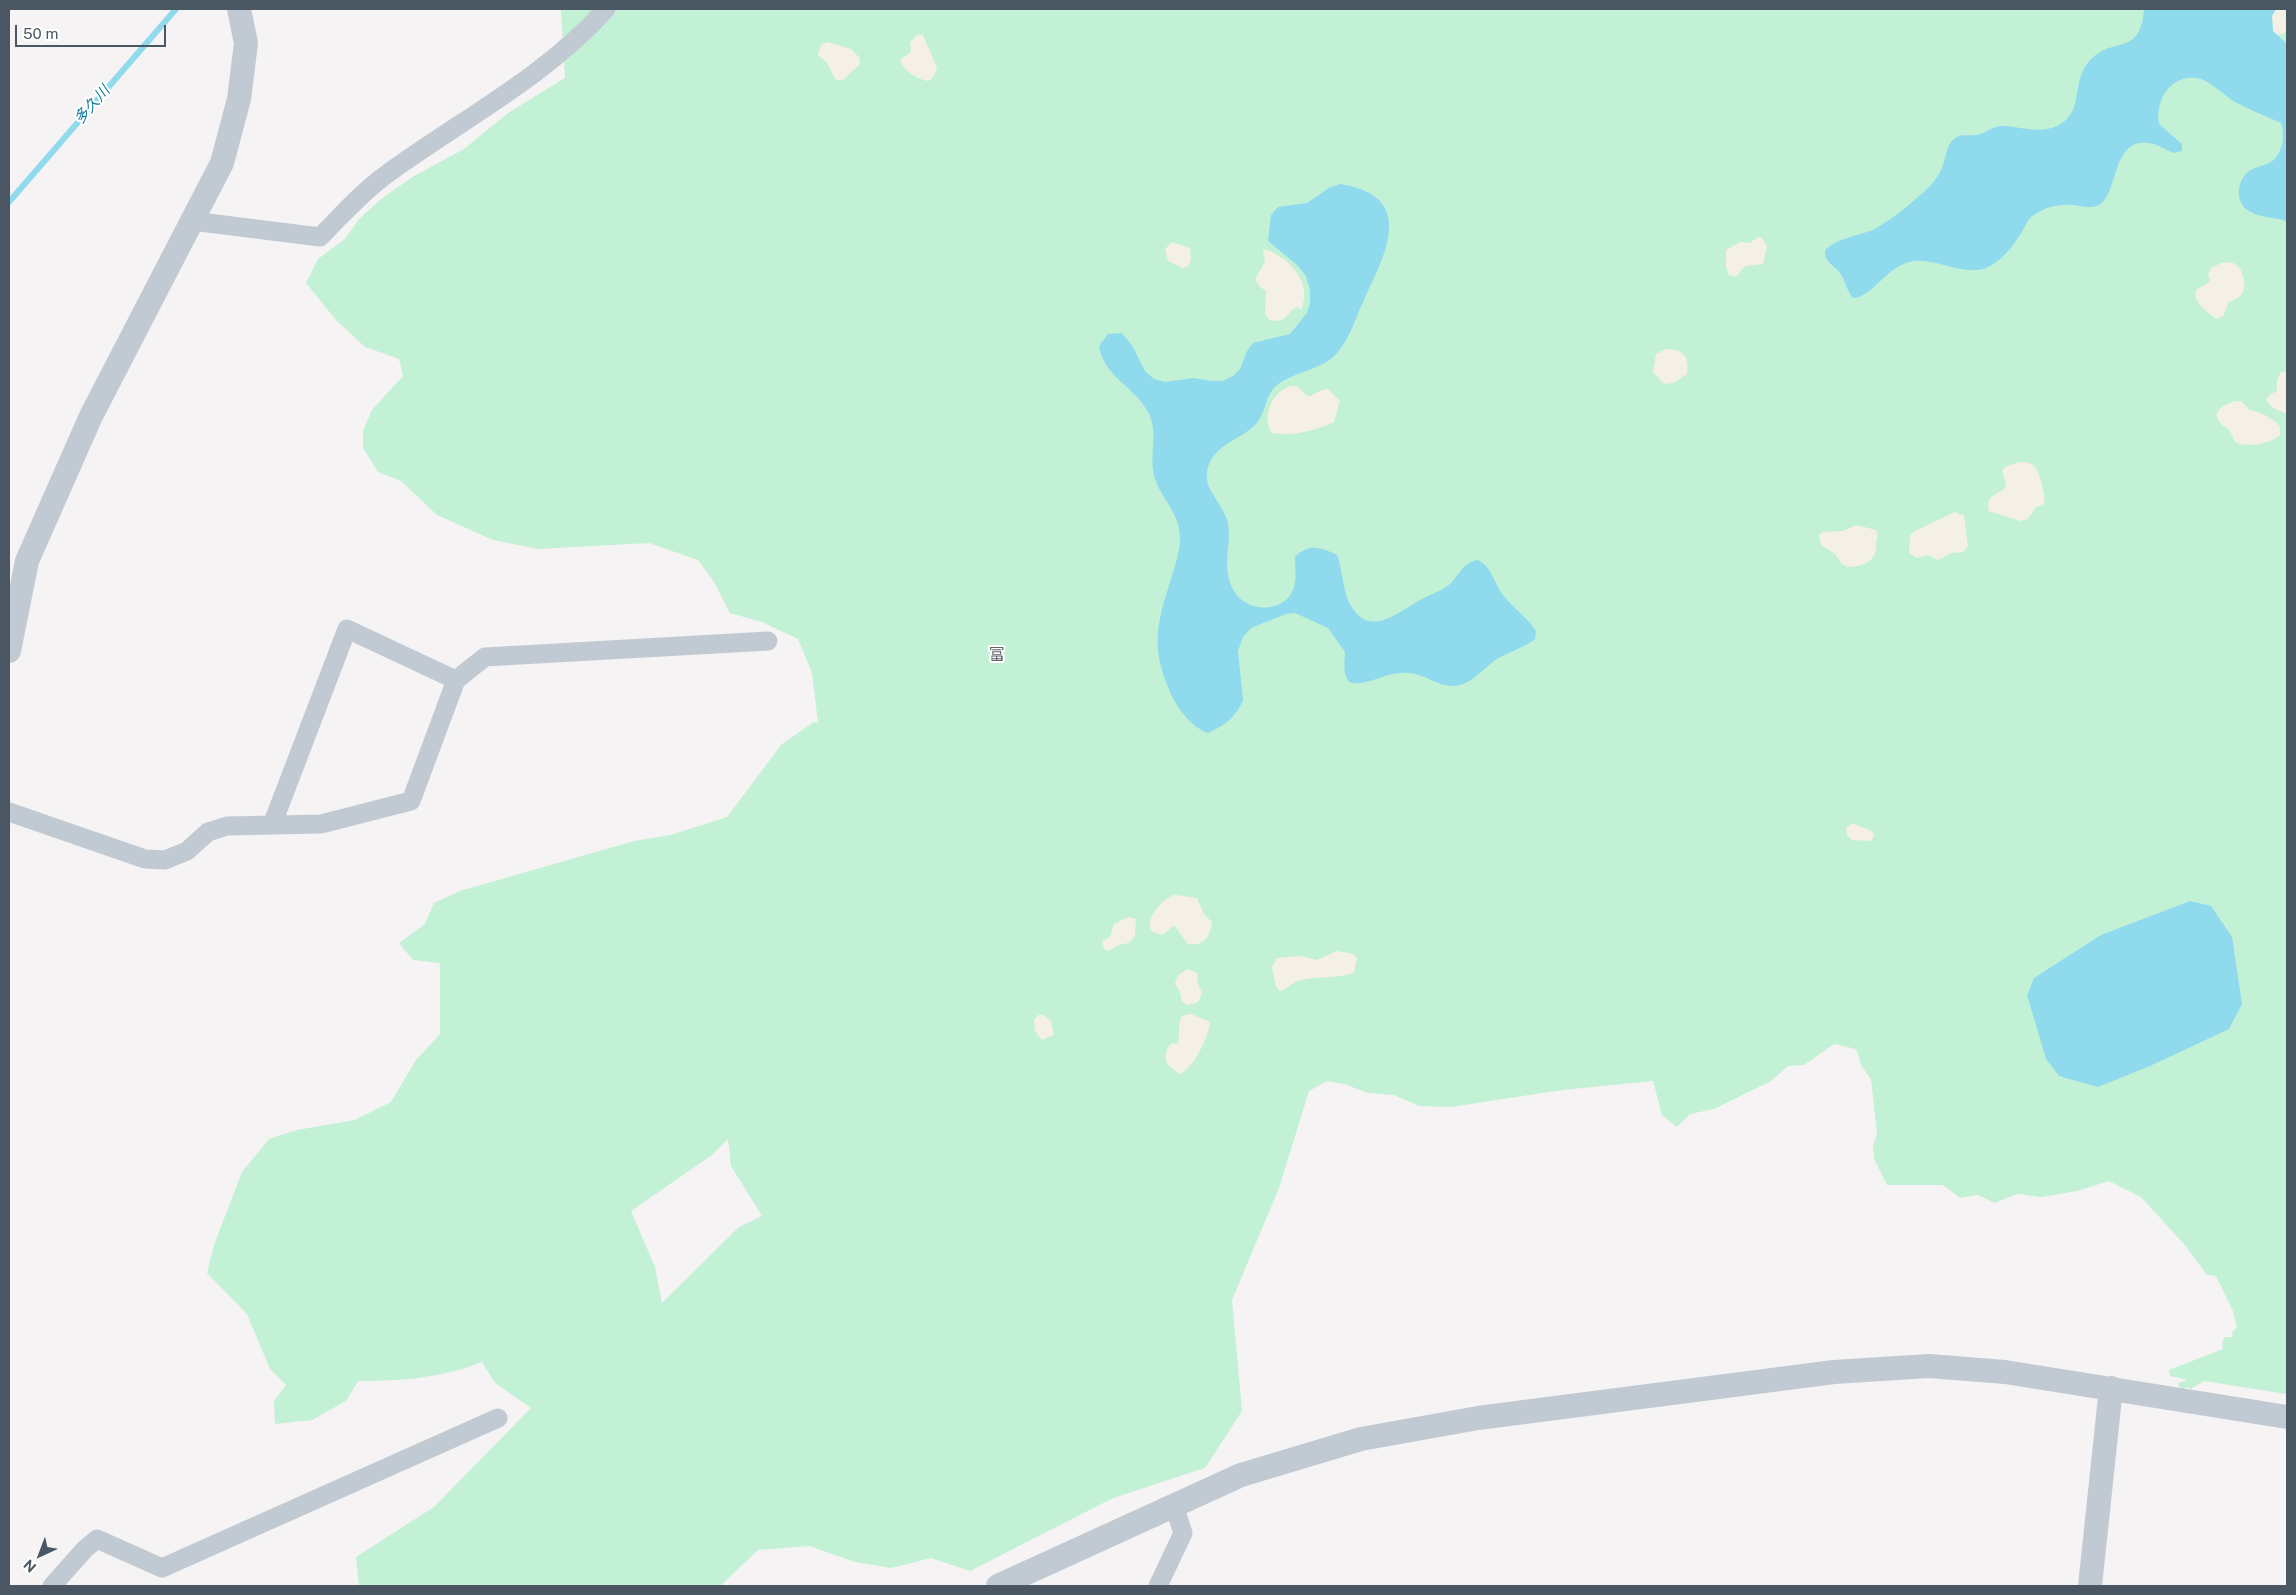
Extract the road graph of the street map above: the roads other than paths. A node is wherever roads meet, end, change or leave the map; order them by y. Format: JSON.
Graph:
{"nodes":[{"id":1,"x":239,"y":9,"type":"edge"},
{"id":2,"x":606,"y":9,"type":"edge"},
{"id":3,"x":192,"y":222,"type":"junction"},
{"id":4,"x":768,"y":641,"type":"dead end"},
{"id":5,"x":9,"y":651,"type":"edge"},
{"id":6,"x":456,"y":680,"type":"junction"},
{"id":7,"x":9,"y":812,"type":"edge"},
{"id":8,"x":272,"y":825,"type":"junction"},
{"id":9,"x":2111,"y":1388,"type":"junction"},
{"id":10,"x":498,"y":1418,"type":"dead end"},
{"id":11,"x":2287,"y":1418,"type":"edge"},
{"id":12,"x":1174,"y":1506,"type":"junction"},
{"id":13,"x":52,"y":1586,"type":"edge"},
{"id":14,"x":998,"y":1586,"type":"edge"},
{"id":15,"x":1158,"y":1586,"type":"edge"},
{"id":16,"x":2090,"y":1586,"type":"edge"}],
"edges":[{"from":1,"to":3,"type":"street"},
{"from":2,"to":3,"type":"street"},
{"from":3,"to":5,"type":"street"},
{"from":4,"to":6,"type":"street"},
{"from":6,"to":8,"type":"street"},
{"from":6,"to":8,"type":"street"},
{"from":7,"to":8,"type":"street"},
{"from":9,"to":11,"type":"street"},
{"from":9,"to":12,"type":"street"},
{"from":9,"to":16,"type":"street"},
{"from":10,"to":13,"type":"street"},
{"from":12,"to":14,"type":"street"},
{"from":12,"to":15,"type":"street"}]}
